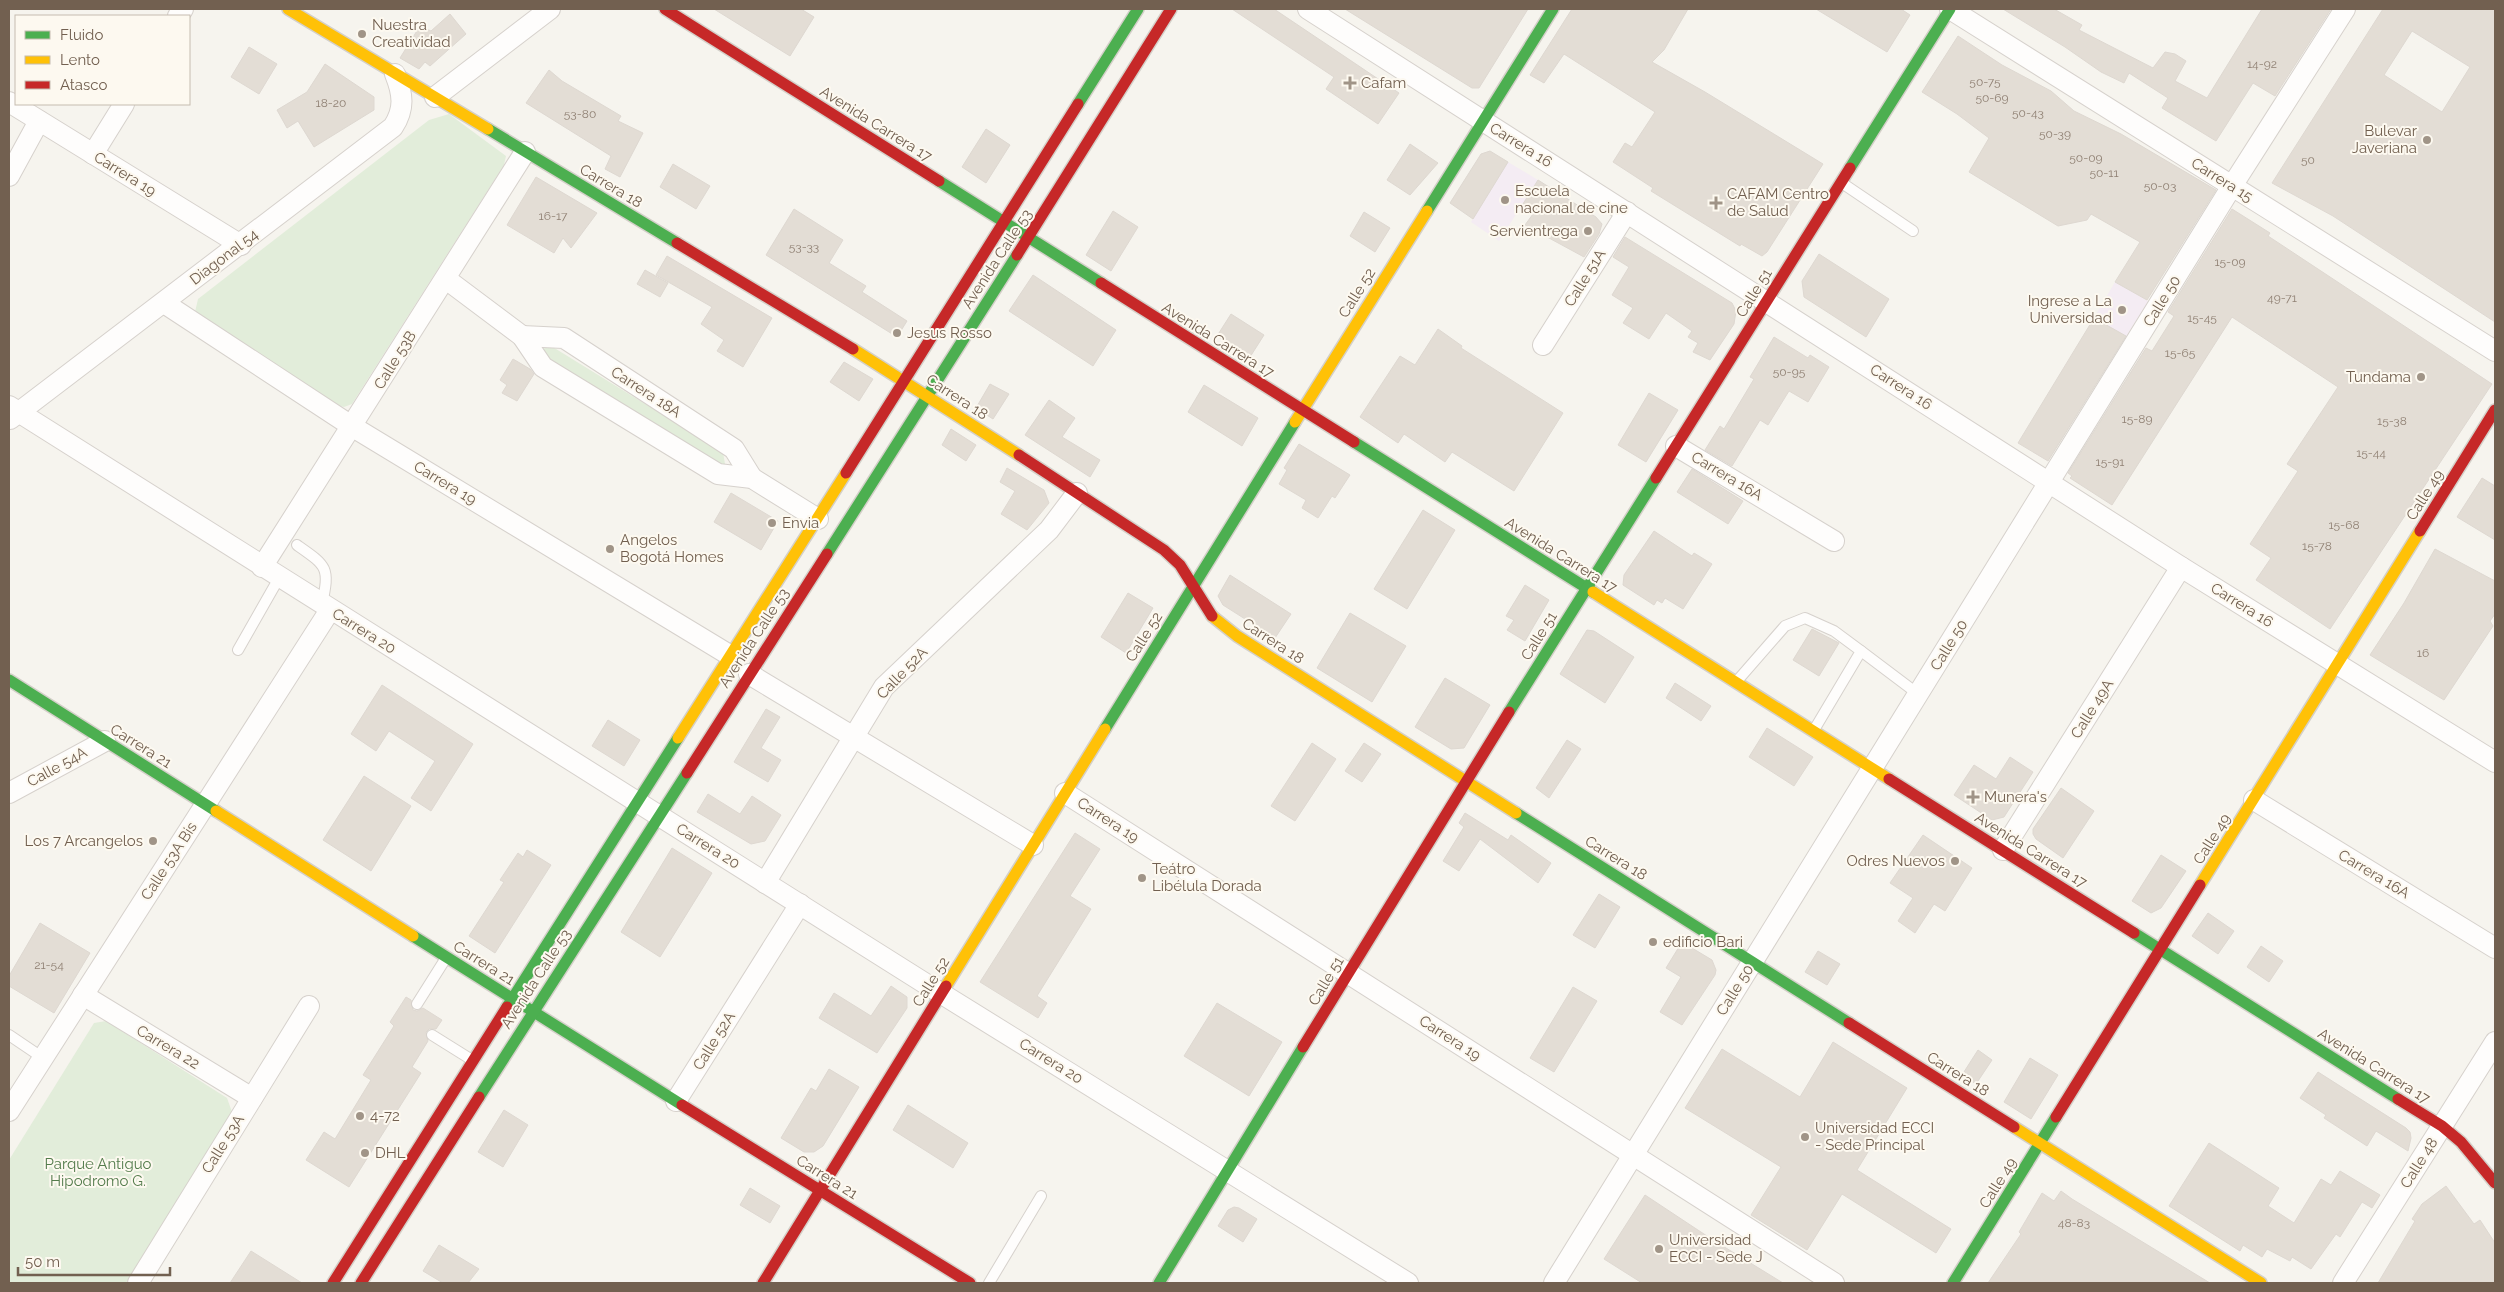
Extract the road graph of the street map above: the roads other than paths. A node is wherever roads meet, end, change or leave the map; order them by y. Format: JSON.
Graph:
{"nodes":[{"id":1,"x":288,"y":9,"type":"edge"},
{"id":2,"x":550,"y":9,"type":"edge"},
{"id":3,"x":665,"y":9,"type":"edge"},
{"id":4,"x":1138,"y":9,"type":"edge"},
{"id":5,"x":1171,"y":9,"type":"edge"},
{"id":6,"x":1308,"y":9,"type":"edge"},
{"id":7,"x":1553,"y":9,"type":"edge"},
{"id":8,"x":1950,"y":9,"type":"edge"},
{"id":9,"x":2346,"y":9,"type":"edge"},
{"id":10,"x":395,"y":74,"type":"junction"},
{"id":11,"x":435,"y":97,"type":"junction"},
{"id":12,"x":9,"y":102,"type":"edge"},
{"id":13,"x":123,"y":105,"type":"edge"},
{"id":14,"x":39,"y":121,"type":"junction"},
{"id":15,"x":1483,"y":121,"type":"junction"},
{"id":16,"x":525,"y":152,"type":"junction"},
{"id":17,"x":93,"y":154,"type":"junction"},
{"id":18,"x":9,"y":176,"type":"edge"},
{"id":19,"x":1841,"y":182,"type":"junction"},
{"id":20,"x":2232,"y":186,"type":"junction"},
{"id":21,"x":1627,"y":212,"type":"junction"},
{"id":22,"x":1005,"y":223,"type":"junction"},
{"id":23,"x":1913,"y":231,"type":"dead end"},
{"id":24,"x":1029,"y":238,"type":"junction"},
{"id":25,"x":241,"y":245,"type":"junction"},
{"id":26,"x":446,"y":279,"type":"junction"},
{"id":27,"x":1766,"y":301,"type":"junction"},
{"id":28,"x":164,"y":303,"type":"junction"},
{"id":29,"x":522,"y":336,"type":"junction"},
{"id":30,"x":1543,"y":345,"type":"dead end"},
{"id":31,"x":2495,"y":351,"type":"edge"},
{"id":32,"x":906,"y":381,"type":"junction"},
{"id":33,"x":928,"y":395,"type":"junction"},
{"id":34,"x":1302,"y":410,"type":"junction"},
{"id":35,"x":2495,"y":410,"type":"edge"},
{"id":36,"x":12,"y":413,"type":"edge"},
{"id":37,"x":353,"y":427,"type":"junction"},
{"id":38,"x":1676,"y":446,"type":"junction"},
{"id":39,"x":752,"y":478,"type":"junction"},
{"id":40,"x":2049,"y":482,"type":"junction"},
{"id":41,"x":1077,"y":493,"type":"junction"},
{"id":42,"x":818,"y":520,"type":"junction"},
{"id":43,"x":1834,"y":541,"type":"dead end"},
{"id":44,"x":297,"y":545,"type":"dead end"},
{"id":45,"x":262,"y":567,"type":"junction"},
{"id":46,"x":2181,"y":567,"type":"junction"},
{"id":47,"x":279,"y":578,"type":"junction"},
{"id":48,"x":1193,"y":587,"type":"junction"},
{"id":49,"x":1586,"y":588,"type":"junction"},
{"id":50,"x":326,"y":607,"type":"junction"},
{"id":51,"x":238,"y":650,"type":"dead end"},
{"id":52,"x":1861,"y":650,"type":"junction"},
{"id":53,"x":731,"y":656,"type":"junction"},
{"id":54,"x":2337,"y":665,"type":"junction"},
{"id":55,"x":749,"y":674,"type":"junction"},
{"id":56,"x":9,"y":680,"type":"edge"},
{"id":57,"x":1736,"y":682,"type":"junction"},
{"id":58,"x":1918,"y":694,"type":"junction"},
{"id":59,"x":1814,"y":731,"type":"junction"},
{"id":60,"x":854,"y":737,"type":"junction"},
{"id":61,"x":105,"y":741,"type":"junction"},
{"id":62,"x":2495,"y":762,"type":"edge"},
{"id":63,"x":1872,"y":768,"type":"junction"},
{"id":64,"x":1466,"y":781,"type":"junction"},
{"id":65,"x":1065,"y":793,"type":"junction"},
{"id":66,"x":9,"y":794,"type":"edge"},
{"id":67,"x":2254,"y":800,"type":"junction"},
{"id":68,"x":637,"y":802,"type":"junction"},
{"id":69,"x":205,"y":804,"type":"junction"},
{"id":70,"x":658,"y":815,"type":"junction"},
{"id":71,"x":1033,"y":845,"type":"junction"},
{"id":72,"x":2003,"y":850,"type":"junction"},
{"id":73,"x":765,"y":882,"type":"junction"},
{"id":74,"x":800,"y":904,"type":"junction"},
{"id":75,"x":2495,"y":948,"type":"edge"},
{"id":76,"x":2161,"y":949,"type":"junction"},
{"id":77,"x":446,"y":957,"type":"junction"},
{"id":78,"x":1752,"y":962,"type":"junction"},
{"id":79,"x":1348,"y":974,"type":"junction"},
{"id":80,"x":942,"y":993,"type":"junction"},
{"id":81,"x":83,"y":995,"type":"junction"},
{"id":82,"x":512,"y":998,"type":"junction"},
{"id":83,"x":417,"y":1004,"type":"dead end"},
{"id":84,"x":309,"y":1006,"type":"dead end"},
{"id":85,"x":533,"y":1012,"type":"junction"},
{"id":86,"x":9,"y":1035,"type":"edge"},
{"id":87,"x":432,"y":1035,"type":"dead end"},
{"id":88,"x":2495,"y":1042,"type":"edge"},
{"id":89,"x":43,"y":1058,"type":"junction"},
{"id":90,"x":473,"y":1060,"type":"junction"},
{"id":91,"x":252,"y":1098,"type":"junction"},
{"id":92,"x":676,"y":1101,"type":"junction"},
{"id":93,"x":9,"y":1111,"type":"edge"},
{"id":94,"x":2442,"y":1126,"type":"junction"},
{"id":95,"x":2040,"y":1144,"type":"junction"},
{"id":96,"x":1633,"y":1155,"type":"junction"},
{"id":97,"x":1228,"y":1171,"type":"junction"},
{"id":98,"x":2495,"y":1182,"type":"edge"},
{"id":99,"x":820,"y":1191,"type":"junction"},
{"id":100,"x":1041,"y":1196,"type":"dead end"},
{"id":101,"x":138,"y":1283,"type":"edge"},
{"id":102,"x":332,"y":1283,"type":"edge"},
{"id":103,"x":361,"y":1283,"type":"edge"},
{"id":104,"x":763,"y":1283,"type":"edge"},
{"id":105,"x":970,"y":1283,"type":"edge"},
{"id":106,"x":989,"y":1283,"type":"edge"},
{"id":107,"x":1159,"y":1283,"type":"edge"},
{"id":108,"x":1408,"y":1283,"type":"edge"},
{"id":109,"x":1554,"y":1283,"type":"edge"},
{"id":110,"x":1834,"y":1283,"type":"edge"},
{"id":111,"x":1953,"y":1283,"type":"edge"},
{"id":112,"x":2262,"y":1283,"type":"edge"},
{"id":113,"x":2343,"y":1283,"type":"edge"}],
"edges":[{"from":1,"to":10,"type":"street","name":"Carrera 18"},
{"from":2,"to":11,"type":"street"},
{"from":3,"to":22,"type":"street","name":"Avenida Carrera 17"},
{"from":4,"to":22,"type":"street","name":"Avenida Calle 53"},
{"from":5,"to":24,"type":"street","name":"Avenida Calle 53"},
{"from":6,"to":15,"type":"street","name":"Carrera 16"},
{"from":7,"to":15,"type":"street","name":"Calle 52"},
{"from":8,"to":19,"type":"street","name":"Calle 51"},
{"from":8,"to":20,"type":"street","name":"Carrera 15"},
{"from":9,"to":20,"type":"street","name":"Calle 50"},
{"from":10,"to":11,"type":"street","name":"Carrera 18"},
{"from":10,"to":25,"type":"street","name":"Diagonal 54"},
{"from":11,"to":16,"type":"street","name":"Carrera 18"},
{"from":12,"to":14,"type":"street","name":"Carrera 19"},
{"from":13,"to":17,"type":"street"},
{"from":14,"to":17,"type":"street","name":"Carrera 19"},
{"from":14,"to":18,"type":"street"},
{"from":15,"to":21,"type":"street","name":"Carrera 16"},
{"from":15,"to":34,"type":"street","name":"Calle 52"},
{"from":16,"to":26,"type":"street","name":"Calle 53B"},
{"from":16,"to":32,"type":"street","name":"Carrera 18"},
{"from":17,"to":25,"type":"street","name":"Carrera 19"},
{"from":19,"to":23,"type":"lane"},
{"from":19,"to":27,"type":"street","name":"Calle 51"},
{"from":20,"to":31,"type":"street","name":"Carrera 15"},
{"from":20,"to":40,"type":"street","name":"Calle 50"},
{"from":21,"to":27,"type":"street","name":"Carrera 16"},
{"from":21,"to":30,"type":"street","name":"Calle 51A"},
{"from":22,"to":24,"type":"street","name":"Avenida Carrera 17"},
{"from":22,"to":32,"type":"street","name":"Avenida Calle 53"},
{"from":24,"to":33,"type":"street","name":"Avenida Calle 53"},
{"from":24,"to":34,"type":"street","name":"Avenida Carrera 17"},
{"from":25,"to":28,"type":"street","name":"Diagonal 54"},
{"from":26,"to":29,"type":"street","name":"Carrera 18A"},
{"from":26,"to":37,"type":"street","name":"Calle 53B"},
{"from":27,"to":38,"type":"street","name":"Calle 51"},
{"from":27,"to":40,"type":"street","name":"Carrera 16"},
{"from":28,"to":36,"type":"street","name":"Diagonal 54"},
{"from":28,"to":37,"type":"street","name":"Carrera 19"},
{"from":29,"to":39,"type":"street","name":"Carrera 18A"},
{"from":29,"to":39,"type":"street","name":"Carrera 18A"},
{"from":32,"to":33,"type":"street","name":"Carrera 18"},
{"from":32,"to":42,"type":"street","name":"Avenida Calle 53"},
{"from":33,"to":41,"type":"street","name":"Carrera 18"},
{"from":33,"to":55,"type":"street","name":"Avenida Calle 53"},
{"from":34,"to":48,"type":"street","name":"Calle 52"},
{"from":34,"to":49,"type":"street","name":"Avenida Carrera 17"},
{"from":35,"to":54,"type":"street","name":"Calle 49"},
{"from":36,"to":45,"type":"street","name":"Carrera 20"},
{"from":37,"to":45,"type":"street","name":"Calle 53B"},
{"from":37,"to":53,"type":"street","name":"Carrera 19"},
{"from":38,"to":43,"type":"street","name":"Carrera 16A"},
{"from":38,"to":49,"type":"street","name":"Calle 51"},
{"from":39,"to":42,"type":"street","name":"Carrera 18A"},
{"from":40,"to":46,"type":"street","name":"Carrera 16"},
{"from":40,"to":58,"type":"street","name":"Calle 50"},
{"from":41,"to":48,"type":"street","name":"Carrera 18"},
{"from":41,"to":60,"type":"street","name":"Calle 52A"},
{"from":42,"to":53,"type":"street","name":"Avenida Calle 53"},
{"from":44,"to":50,"type":"lane"},
{"from":45,"to":47,"type":"street","name":"Carrera 20"},
{"from":46,"to":54,"type":"street","name":"Carrera 16"},
{"from":46,"to":72,"type":"street","name":"Calle 49A"},
{"from":47,"to":50,"type":"street","name":"Carrera 20"},
{"from":47,"to":51,"type":"lane"},
{"from":48,"to":64,"type":"street","name":"Carrera 18"},
{"from":48,"to":65,"type":"street","name":"Calle 52"},
{"from":49,"to":57,"type":"street","name":"Avenida Carrera 17"},
{"from":49,"to":64,"type":"street","name":"Calle 51"},
{"from":50,"to":68,"type":"street","name":"Carrera 20"},
{"from":50,"to":69,"type":"street","name":"Calle 53A Bis"},
{"from":52,"to":57,"type":"lane"},
{"from":52,"to":58,"type":"lane"},
{"from":52,"to":59,"type":"lane"},
{"from":53,"to":68,"type":"street","name":"Avenida Calle 53"},
{"from":54,"to":62,"type":"street","name":"Carrera 16"},
{"from":54,"to":67,"type":"street","name":"Calle 49"},
{"from":55,"to":60,"type":"street"},
{"from":55,"to":70,"type":"street","name":"Avenida Calle 53"},
{"from":56,"to":61,"type":"street","name":"Carrera 21"},
{"from":57,"to":59,"type":"street","name":"Avenida Carrera 17"},
{"from":58,"to":63,"type":"street","name":"Calle 50"},
{"from":59,"to":63,"type":"street","name":"Avenida Carrera 17"},
{"from":60,"to":71,"type":"street"},
{"from":60,"to":73,"type":"street","name":"Calle 52A"},
{"from":61,"to":66,"type":"street","name":"Calle 54A"},
{"from":61,"to":69,"type":"street","name":"Carrera 21"},
{"from":63,"to":72,"type":"street","name":"Avenida Carrera 17"},
{"from":63,"to":78,"type":"street","name":"Calle 50"},
{"from":64,"to":78,"type":"street","name":"Carrera 18"},
{"from":64,"to":79,"type":"street","name":"Calle 51"},
{"from":65,"to":71,"type":"street","name":"Calle 52"},
{"from":65,"to":79,"type":"street","name":"Carrera 19"},
{"from":67,"to":75,"type":"street","name":"Carrera 16A"},
{"from":67,"to":76,"type":"street","name":"Calle 49"},
{"from":68,"to":70,"type":"street","name":"Carrera 20"},
{"from":68,"to":82,"type":"street","name":"Avenida Calle 53"},
{"from":69,"to":77,"type":"street","name":"Carrera 21"},
{"from":69,"to":81,"type":"street","name":"Calle 53A Bis"},
{"from":70,"to":73,"type":"street","name":"Carrera 20"},
{"from":70,"to":85,"type":"street","name":"Avenida Calle 53"},
{"from":71,"to":80,"type":"street","name":"Calle 52"},
{"from":72,"to":76,"type":"street","name":"Avenida Carrera 17"},
{"from":73,"to":74,"type":"street","name":"Carrera 20"},
{"from":74,"to":80,"type":"street","name":"Carrera 20"},
{"from":74,"to":92,"type":"street","name":"Calle 52A"},
{"from":76,"to":94,"type":"street","name":"Avenida Carrera 17"},
{"from":76,"to":95,"type":"street","name":"Calle 49"},
{"from":77,"to":82,"type":"street","name":"Carrera 21"},
{"from":77,"to":83,"type":"lane"},
{"from":78,"to":95,"type":"street","name":"Carrera 18"},
{"from":78,"to":96,"type":"street","name":"Calle 50"},
{"from":79,"to":96,"type":"street","name":"Carrera 19"},
{"from":79,"to":97,"type":"street","name":"Calle 51"},
{"from":80,"to":97,"type":"street","name":"Carrera 20"},
{"from":80,"to":99,"type":"street","name":"Calle 52"},
{"from":81,"to":89,"type":"street","name":"Calle 53A Bis"},
{"from":81,"to":91,"type":"street","name":"Carrera 22"},
{"from":82,"to":85,"type":"street","name":"Carrera 21"},
{"from":82,"to":90,"type":"street","name":"Avenida Calle 53"},
{"from":84,"to":91,"type":"street","name":"Calle 53A"},
{"from":85,"to":92,"type":"street","name":"Carrera 21"},
{"from":85,"to":103,"type":"street","name":"Avenida Calle 53"},
{"from":86,"to":89,"type":"lane"},
{"from":87,"to":90,"type":"lane"},
{"from":88,"to":94,"type":"street","name":"Calle 48"},
{"from":89,"to":93,"type":"street","name":"Calle 53A Bis"},
{"from":90,"to":102,"type":"street","name":"Avenida Calle 53"},
{"from":91,"to":101,"type":"street","name":"Calle 53A"},
{"from":92,"to":99,"type":"street","name":"Carrera 21"},
{"from":94,"to":98,"type":"street","name":"Avenida Carrera 17"},
{"from":94,"to":113,"type":"street","name":"Calle 48"},
{"from":95,"to":111,"type":"street","name":"Calle 49"},
{"from":95,"to":112,"type":"street","name":"Carrera 18"},
{"from":96,"to":109,"type":"street","name":"Calle 50"},
{"from":96,"to":110,"type":"street","name":"Carrera 19"},
{"from":97,"to":107,"type":"street","name":"Calle 51"},
{"from":97,"to":108,"type":"street","name":"Carrera 20"},
{"from":99,"to":104,"type":"street","name":"Calle 52"},
{"from":99,"to":105,"type":"street","name":"Carrera 21"},
{"from":100,"to":106,"type":"lane"}]}
